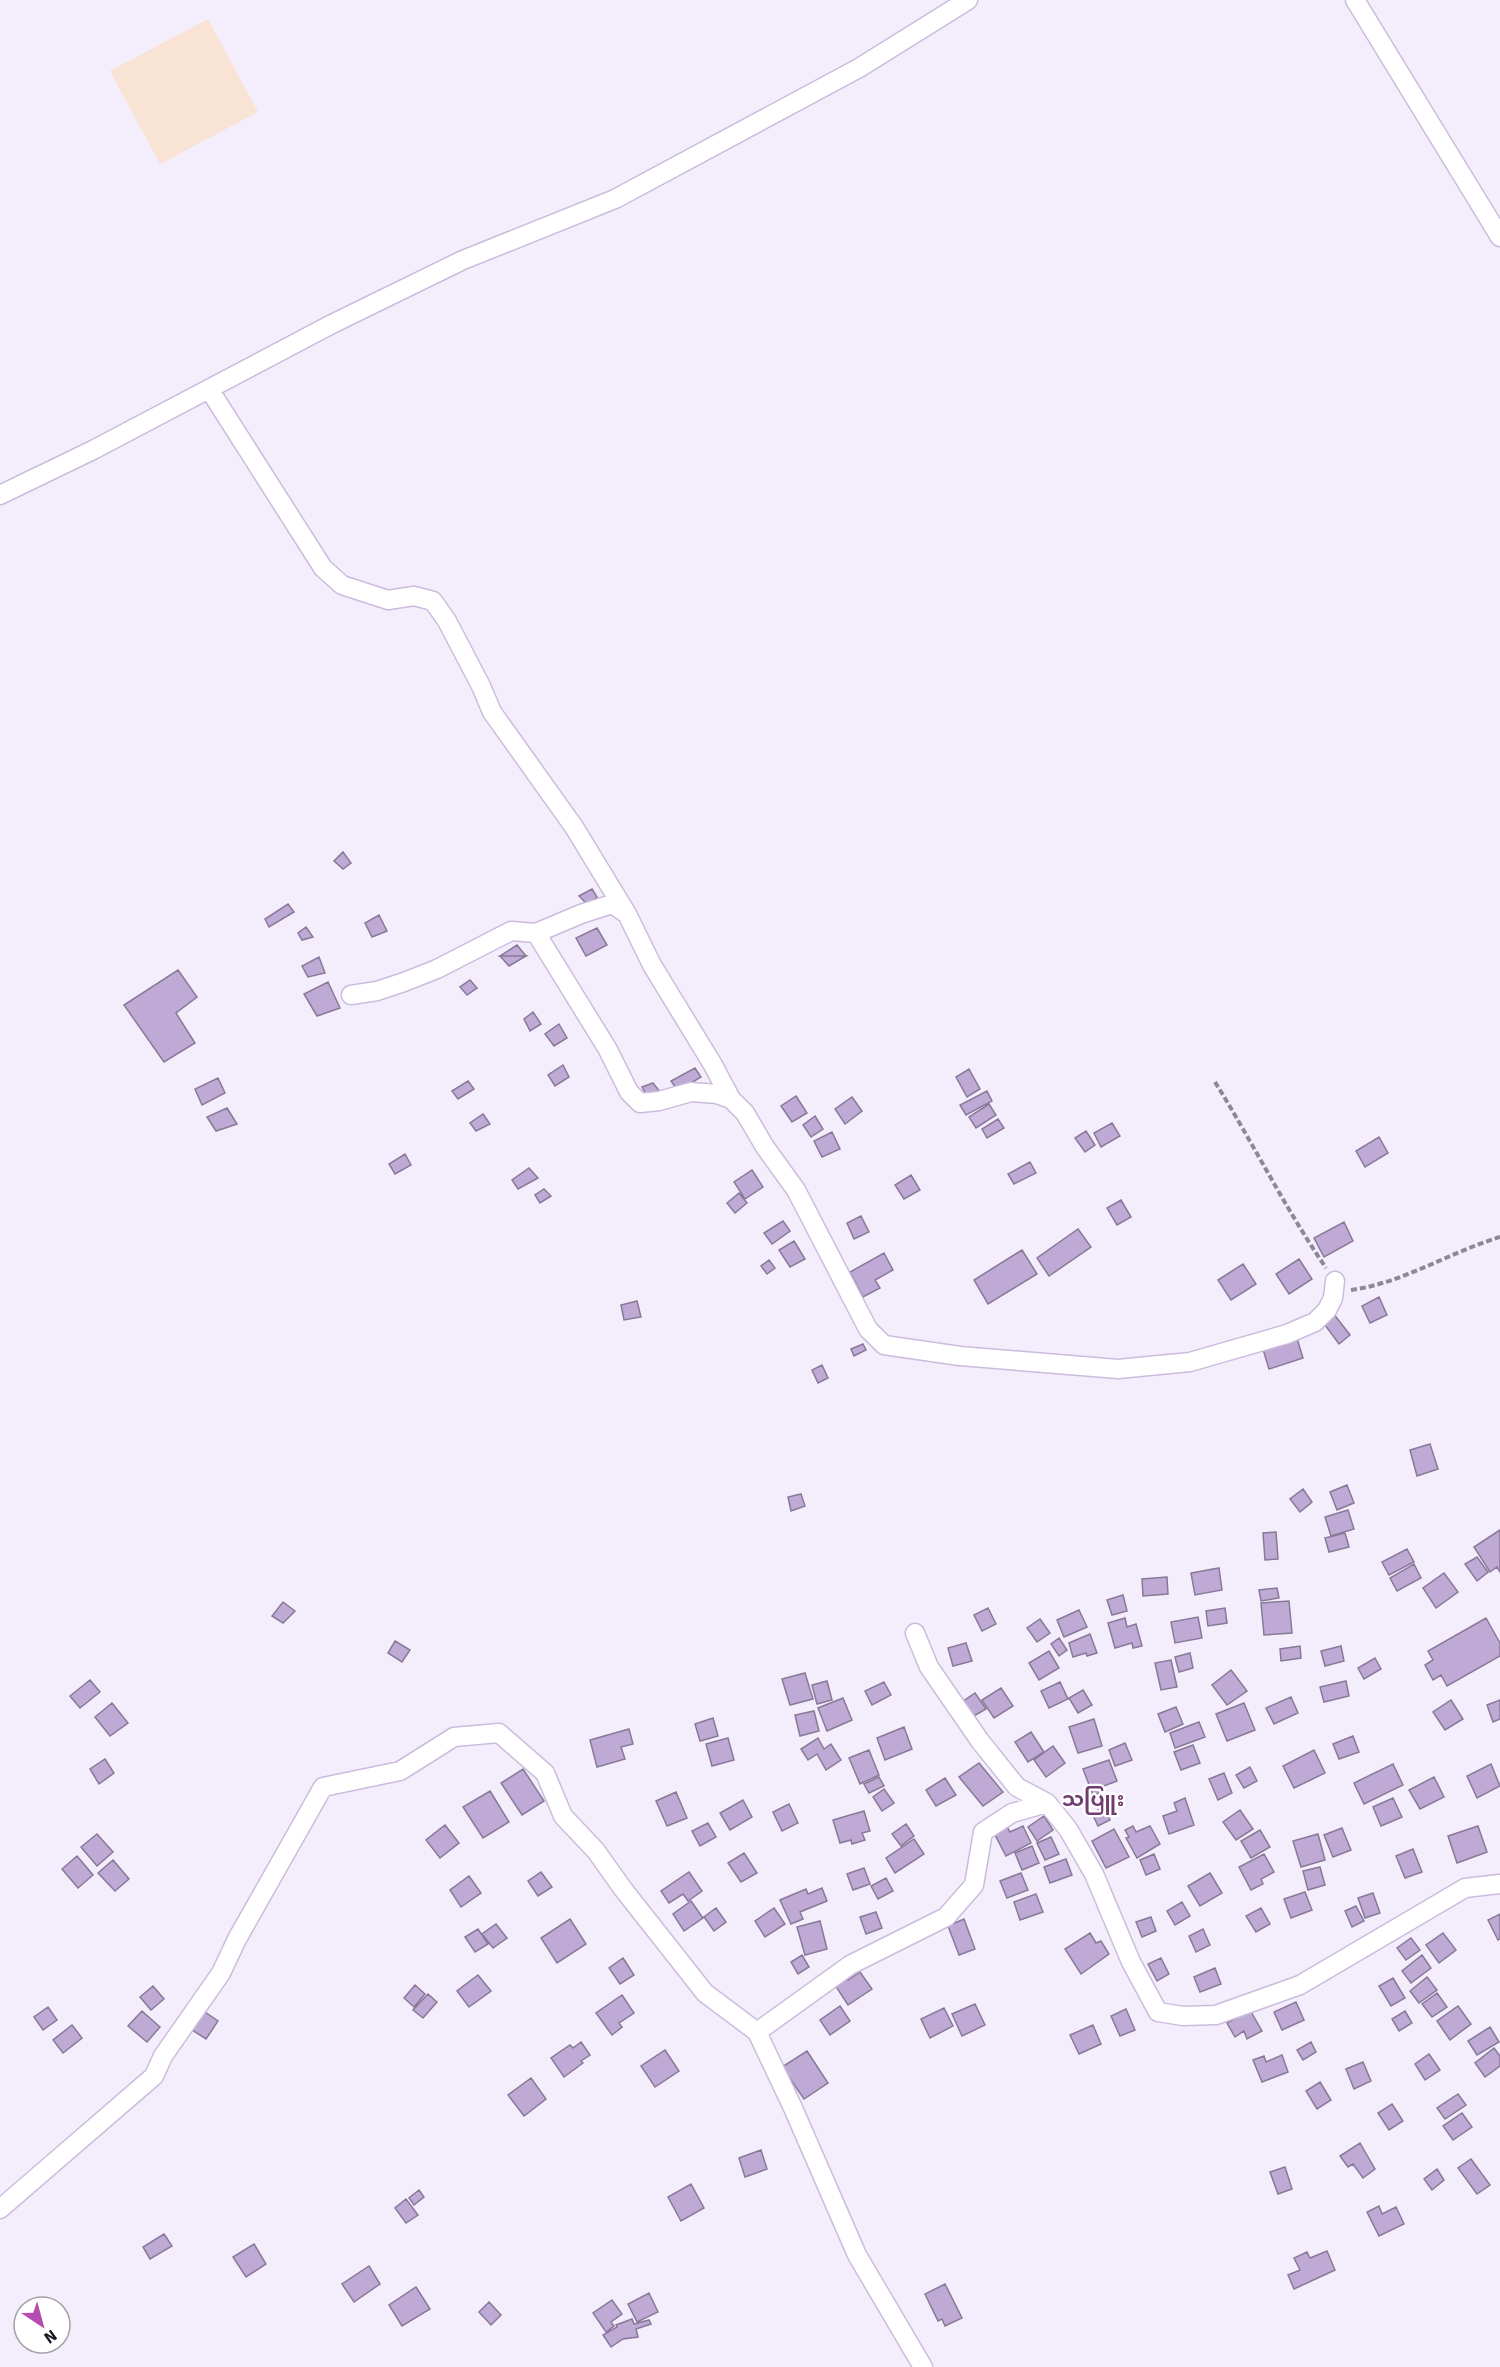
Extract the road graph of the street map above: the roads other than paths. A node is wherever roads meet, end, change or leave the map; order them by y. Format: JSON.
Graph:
{"nodes":[{"id":1,"x":968,"y":0,"type":"edge"},
{"id":2,"x":1355,"y":0,"type":"edge"},
{"id":3,"x":1500,"y":237,"type":"edge"},
{"id":4,"x":209,"y":389,"type":"junction"},
{"id":5,"x":0,"y":495,"type":"edge"},
{"id":6,"x":627,"y":914,"type":"junction"},
{"id":7,"x":536,"y":933,"type":"junction"},
{"id":8,"x":351,"y":995,"type":"dead end"},
{"id":9,"x":731,"y":1099,"type":"junction"},
{"id":10,"x":1335,"y":1281,"type":"road end"},
{"id":11,"x":915,"y":1632,"type":"dead end"},
{"id":12,"x":1047,"y":1803,"type":"junction"},
{"id":13,"x":1500,"y":1884,"type":"edge"},
{"id":14,"x":757,"y":2032,"type":"junction"},
{"id":15,"x":0,"y":2209,"type":"edge"},
{"id":16,"x":922,"y":2367,"type":"edge"}],
"edges":[{"from":1,"to":4,"type":"street"},
{"from":2,"to":3,"type":"street"},
{"from":4,"to":5,"type":"street"},
{"from":4,"to":6,"type":"street"},
{"from":6,"to":7,"type":"street"},
{"from":6,"to":9,"type":"street"},
{"from":7,"to":8,"type":"street"},
{"from":7,"to":9,"type":"street"},
{"from":9,"to":10,"type":"street"},
{"from":11,"to":12,"type":"street"},
{"from":12,"to":13,"type":"street"},
{"from":12,"to":14,"type":"street"},
{"from":14,"to":15,"type":"street"},
{"from":14,"to":16,"type":"street"}]}
